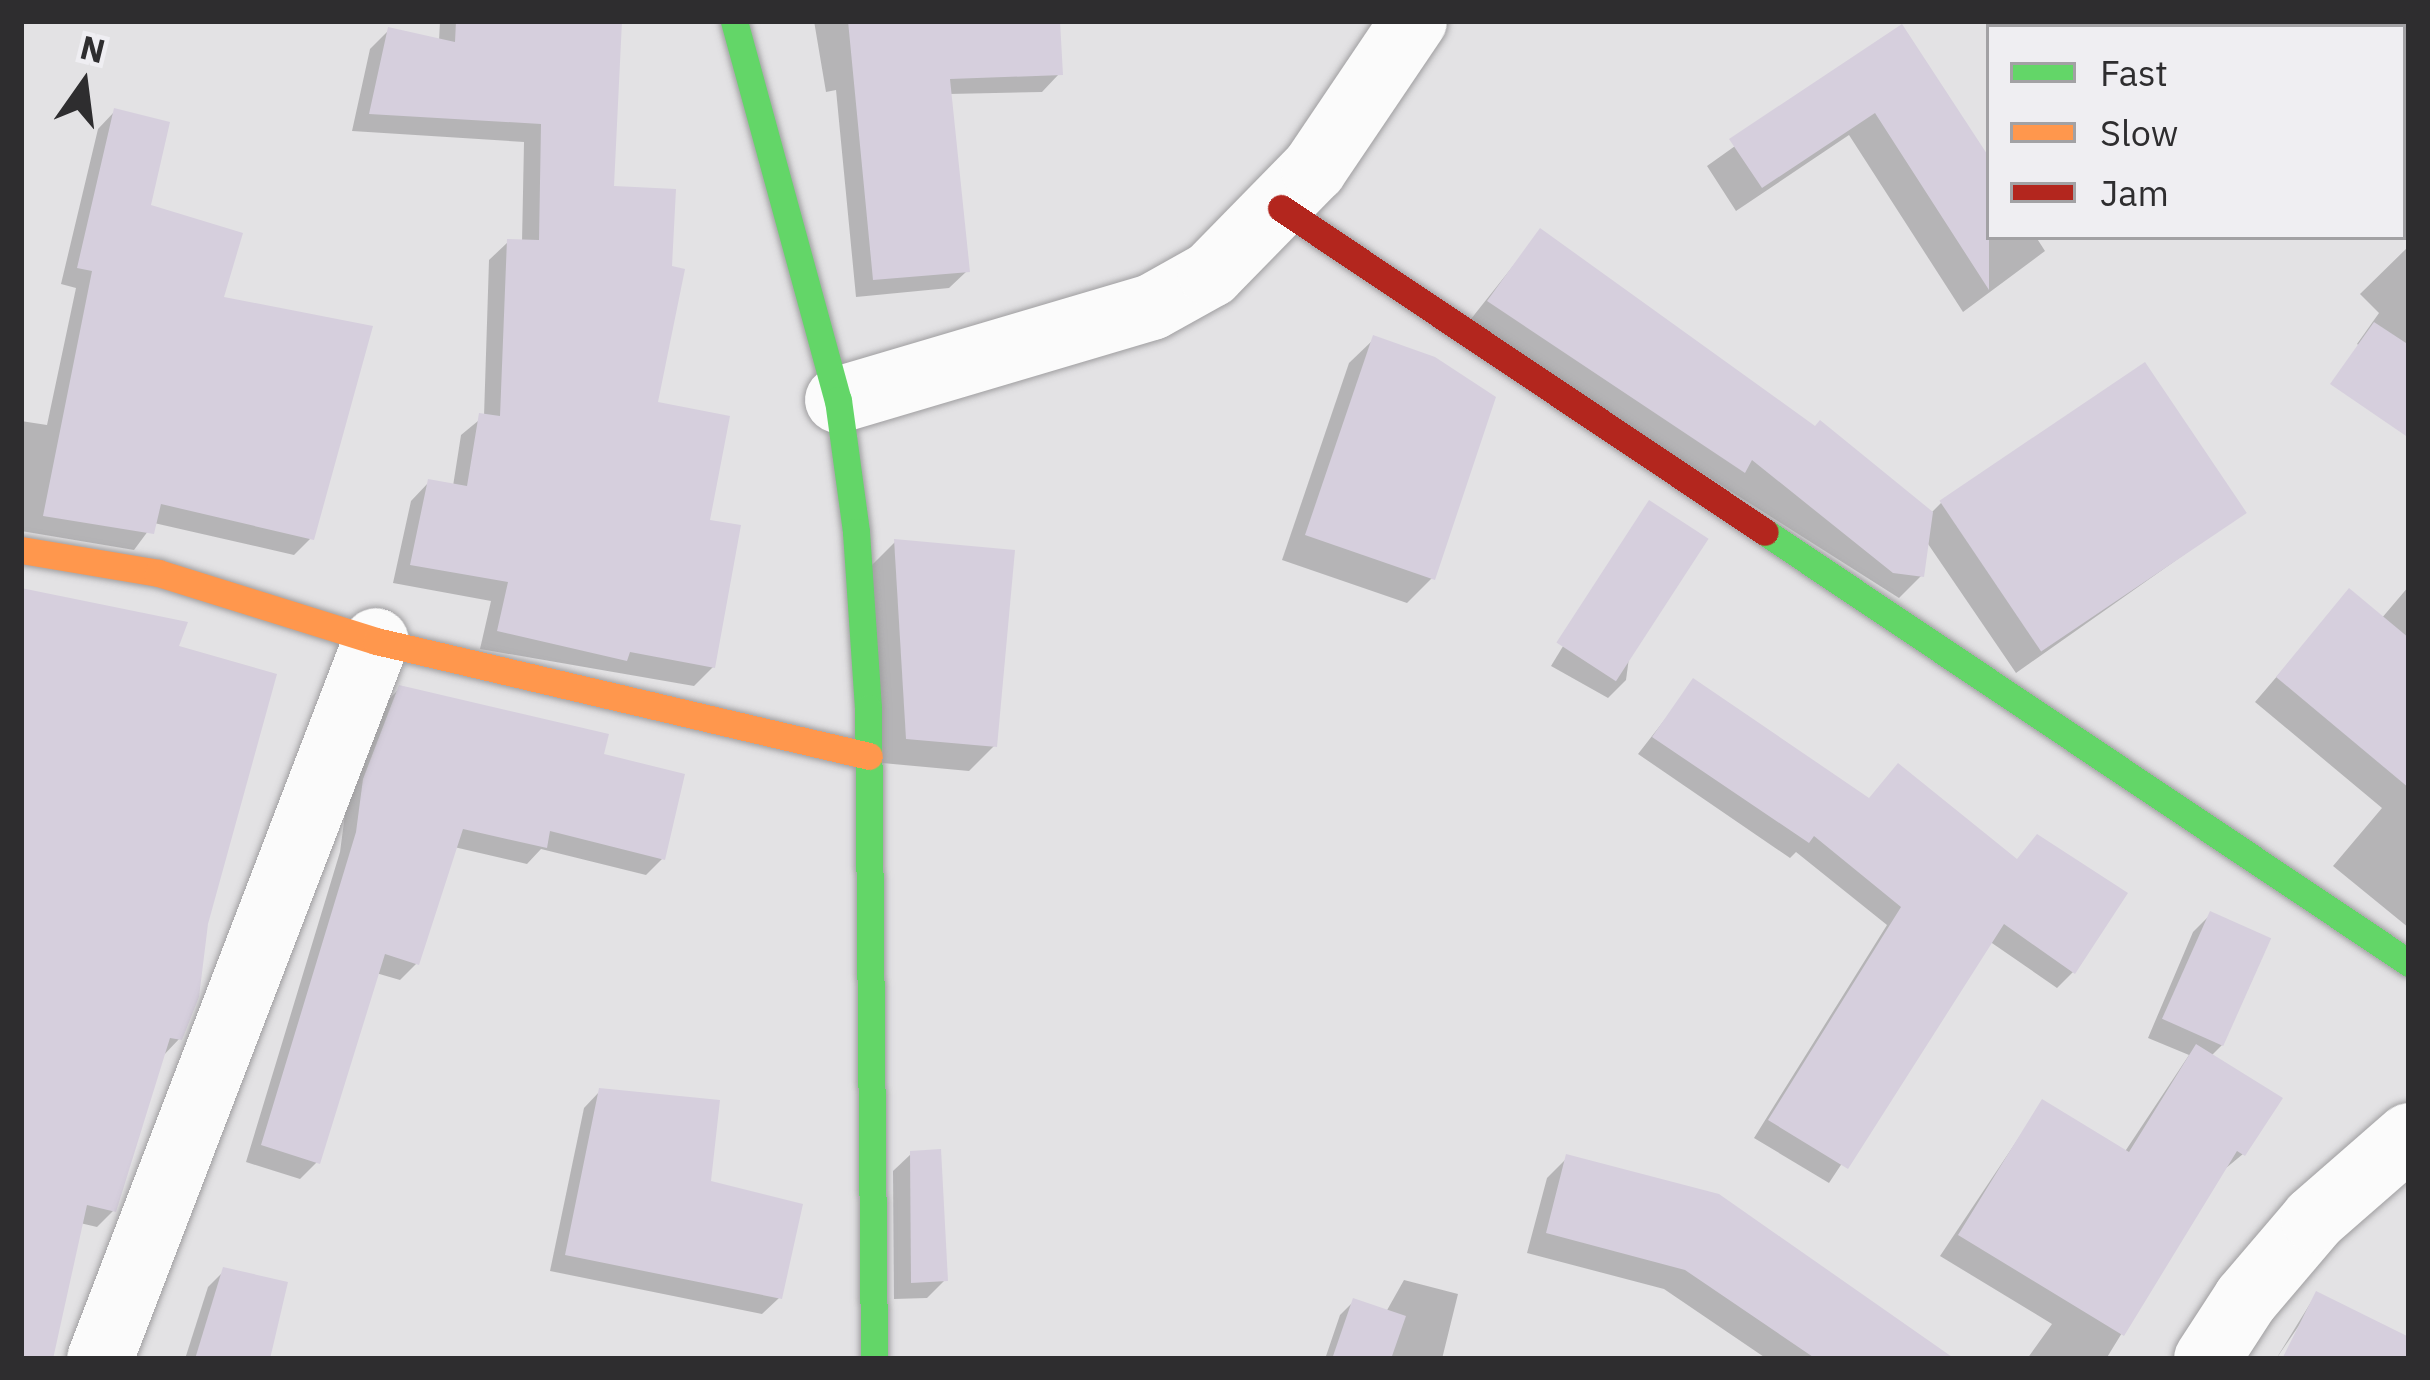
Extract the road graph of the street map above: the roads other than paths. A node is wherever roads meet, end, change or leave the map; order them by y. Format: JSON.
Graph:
{"nodes":[{"id":1,"x":734,"y":21,"type":"edge"},
{"id":2,"x":1414,"y":21,"type":"edge"},
{"id":3,"x":1281,"y":208,"type":"junction"},
{"id":4,"x":838,"y":400,"type":"junction"},
{"id":5,"x":21,"y":550,"type":"edge"},
{"id":6,"x":376,"y":640,"type":"junction"},
{"id":7,"x":868,"y":756,"type":"junction"},
{"id":8,"x":2409,"y":963,"type":"edge"},
{"id":9,"x":2409,"y":1136,"type":"edge"},
{"id":10,"x":100,"y":1359,"type":"edge"},
{"id":11,"x":874,"y":1359,"type":"edge"},
{"id":12,"x":2207,"y":1359,"type":"edge"}],
"edges":[{"from":1,"to":4,"type":"street"},
{"from":2,"to":3,"type":"street"},
{"from":3,"to":4,"type":"street"},
{"from":3,"to":8,"type":"street"},
{"from":4,"to":7,"type":"street"},
{"from":5,"to":6,"type":"street"},
{"from":6,"to":7,"type":"street"},
{"from":6,"to":10,"type":"street"},
{"from":7,"to":11,"type":"street"},
{"from":9,"to":12,"type":"street"}]}
